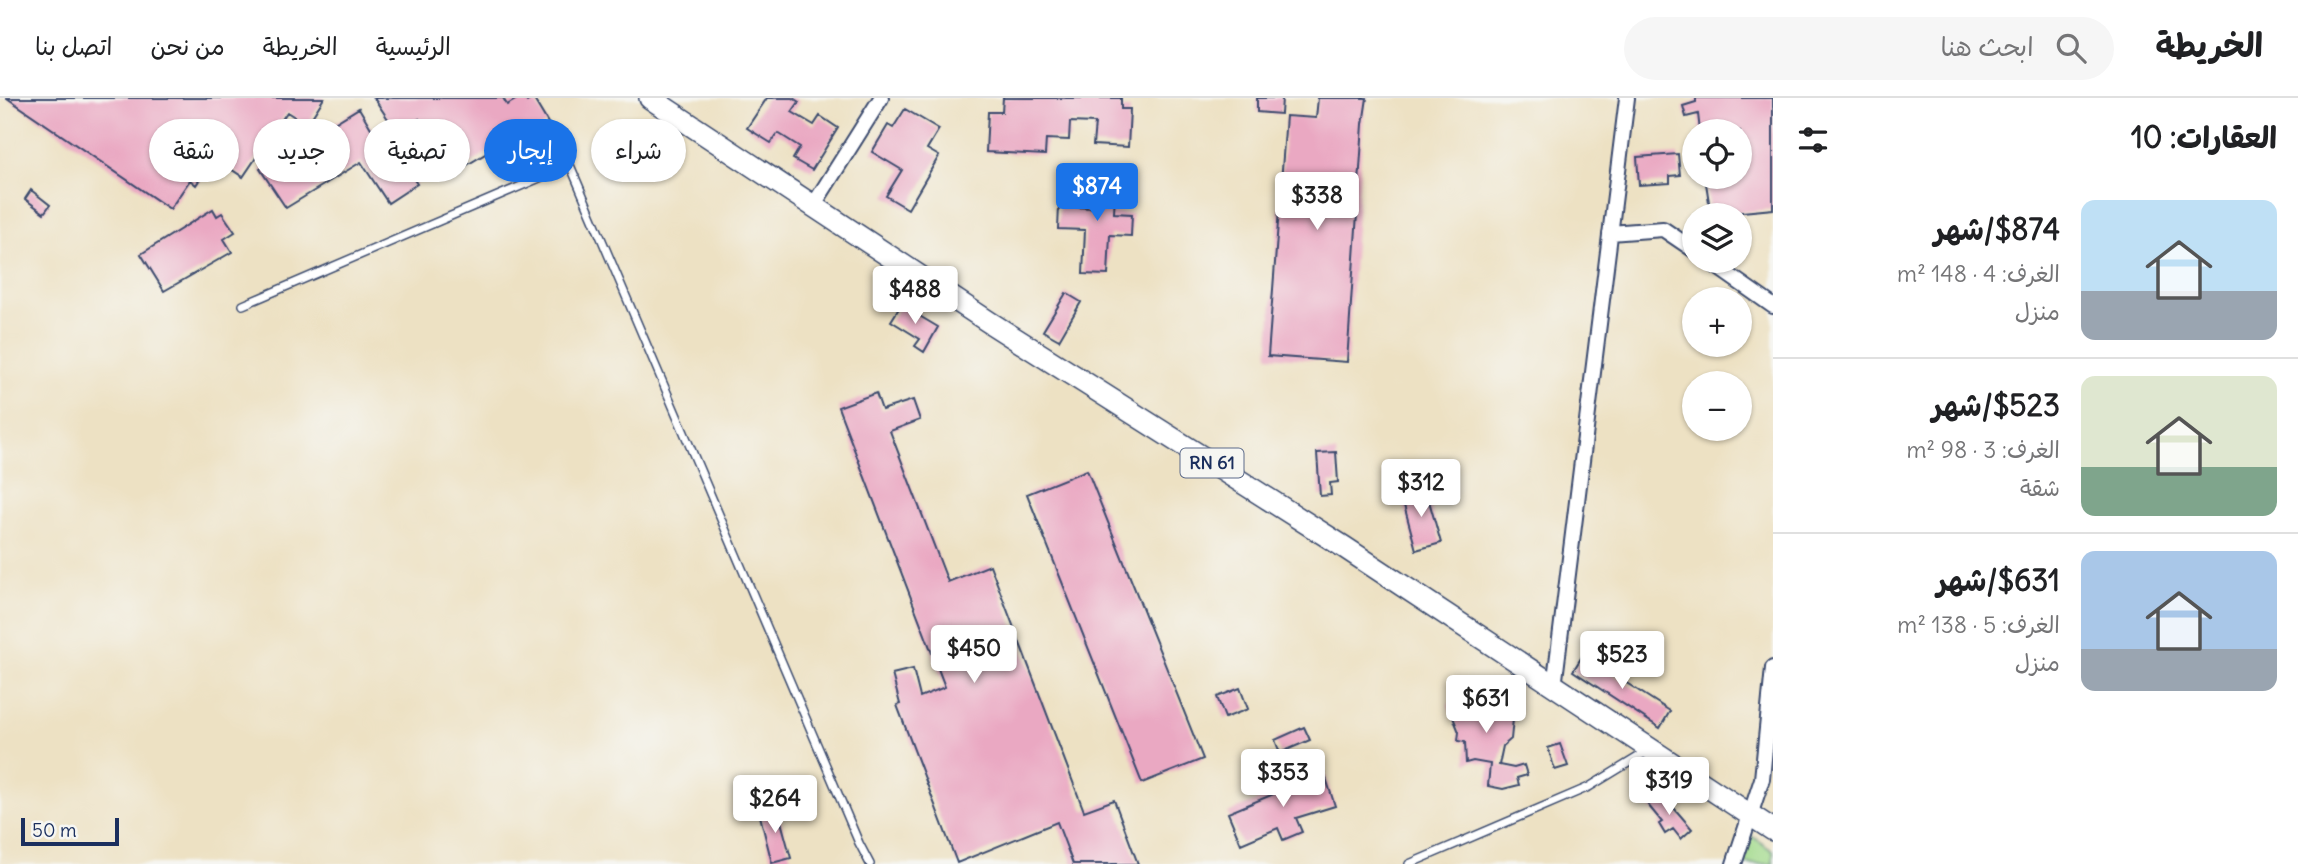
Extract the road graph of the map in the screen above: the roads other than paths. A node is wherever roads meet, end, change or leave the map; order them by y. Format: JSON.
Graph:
{"nodes":[{"id":1,"x":650,"y":98,"type":"edge"},
{"id":2,"x":881,"y":98,"type":"edge"},
{"id":3,"x":1627,"y":98,"type":"edge"},
{"id":4,"x":813,"y":206,"type":"junction"},
{"id":5,"x":1610,"y":233,"type":"junction"},
{"id":6,"x":1682,"y":242,"type":"edge"},
{"id":7,"x":1726,"y":273,"type":"edge"},
{"id":8,"x":243,"y":305,"type":"dead end"},
{"id":9,"x":1773,"y":306,"type":"edge"},
{"id":10,"x":1773,"y":668,"type":"edge"},
{"id":11,"x":1553,"y":688,"type":"junction"},
{"id":12,"x":1651,"y":749,"type":"junction"},
{"id":13,"x":1751,"y":818,"type":"junction"},
{"id":14,"x":1773,"y":830,"type":"edge"},
{"id":15,"x":870,"y":864,"type":"edge"},
{"id":16,"x":1409,"y":864,"type":"edge"},
{"id":17,"x":1734,"y":864,"type":"edge"}],
"edges":[{"from":1,"to":4,"type":"main road","number":"RN 61"},
{"from":2,"to":4,"type":"street"},
{"from":3,"to":5,"type":"street"},
{"from":4,"to":11,"type":"main road","number":"RN 61"},
{"from":5,"to":6,"type":"street"},
{"from":5,"to":11,"type":"street"},
{"from":7,"to":9,"type":"street"},
{"from":8,"to":15,"type":"lane"},
{"from":10,"to":13,"type":"street"},
{"from":11,"to":12,"type":"main road","number":"RN 61"},
{"from":12,"to":13,"type":"main road","number":"RN 61"},
{"from":12,"to":16,"type":"lane"},
{"from":13,"to":14,"type":"main road","number":"RN 61"},
{"from":13,"to":17,"type":"street"}]}
